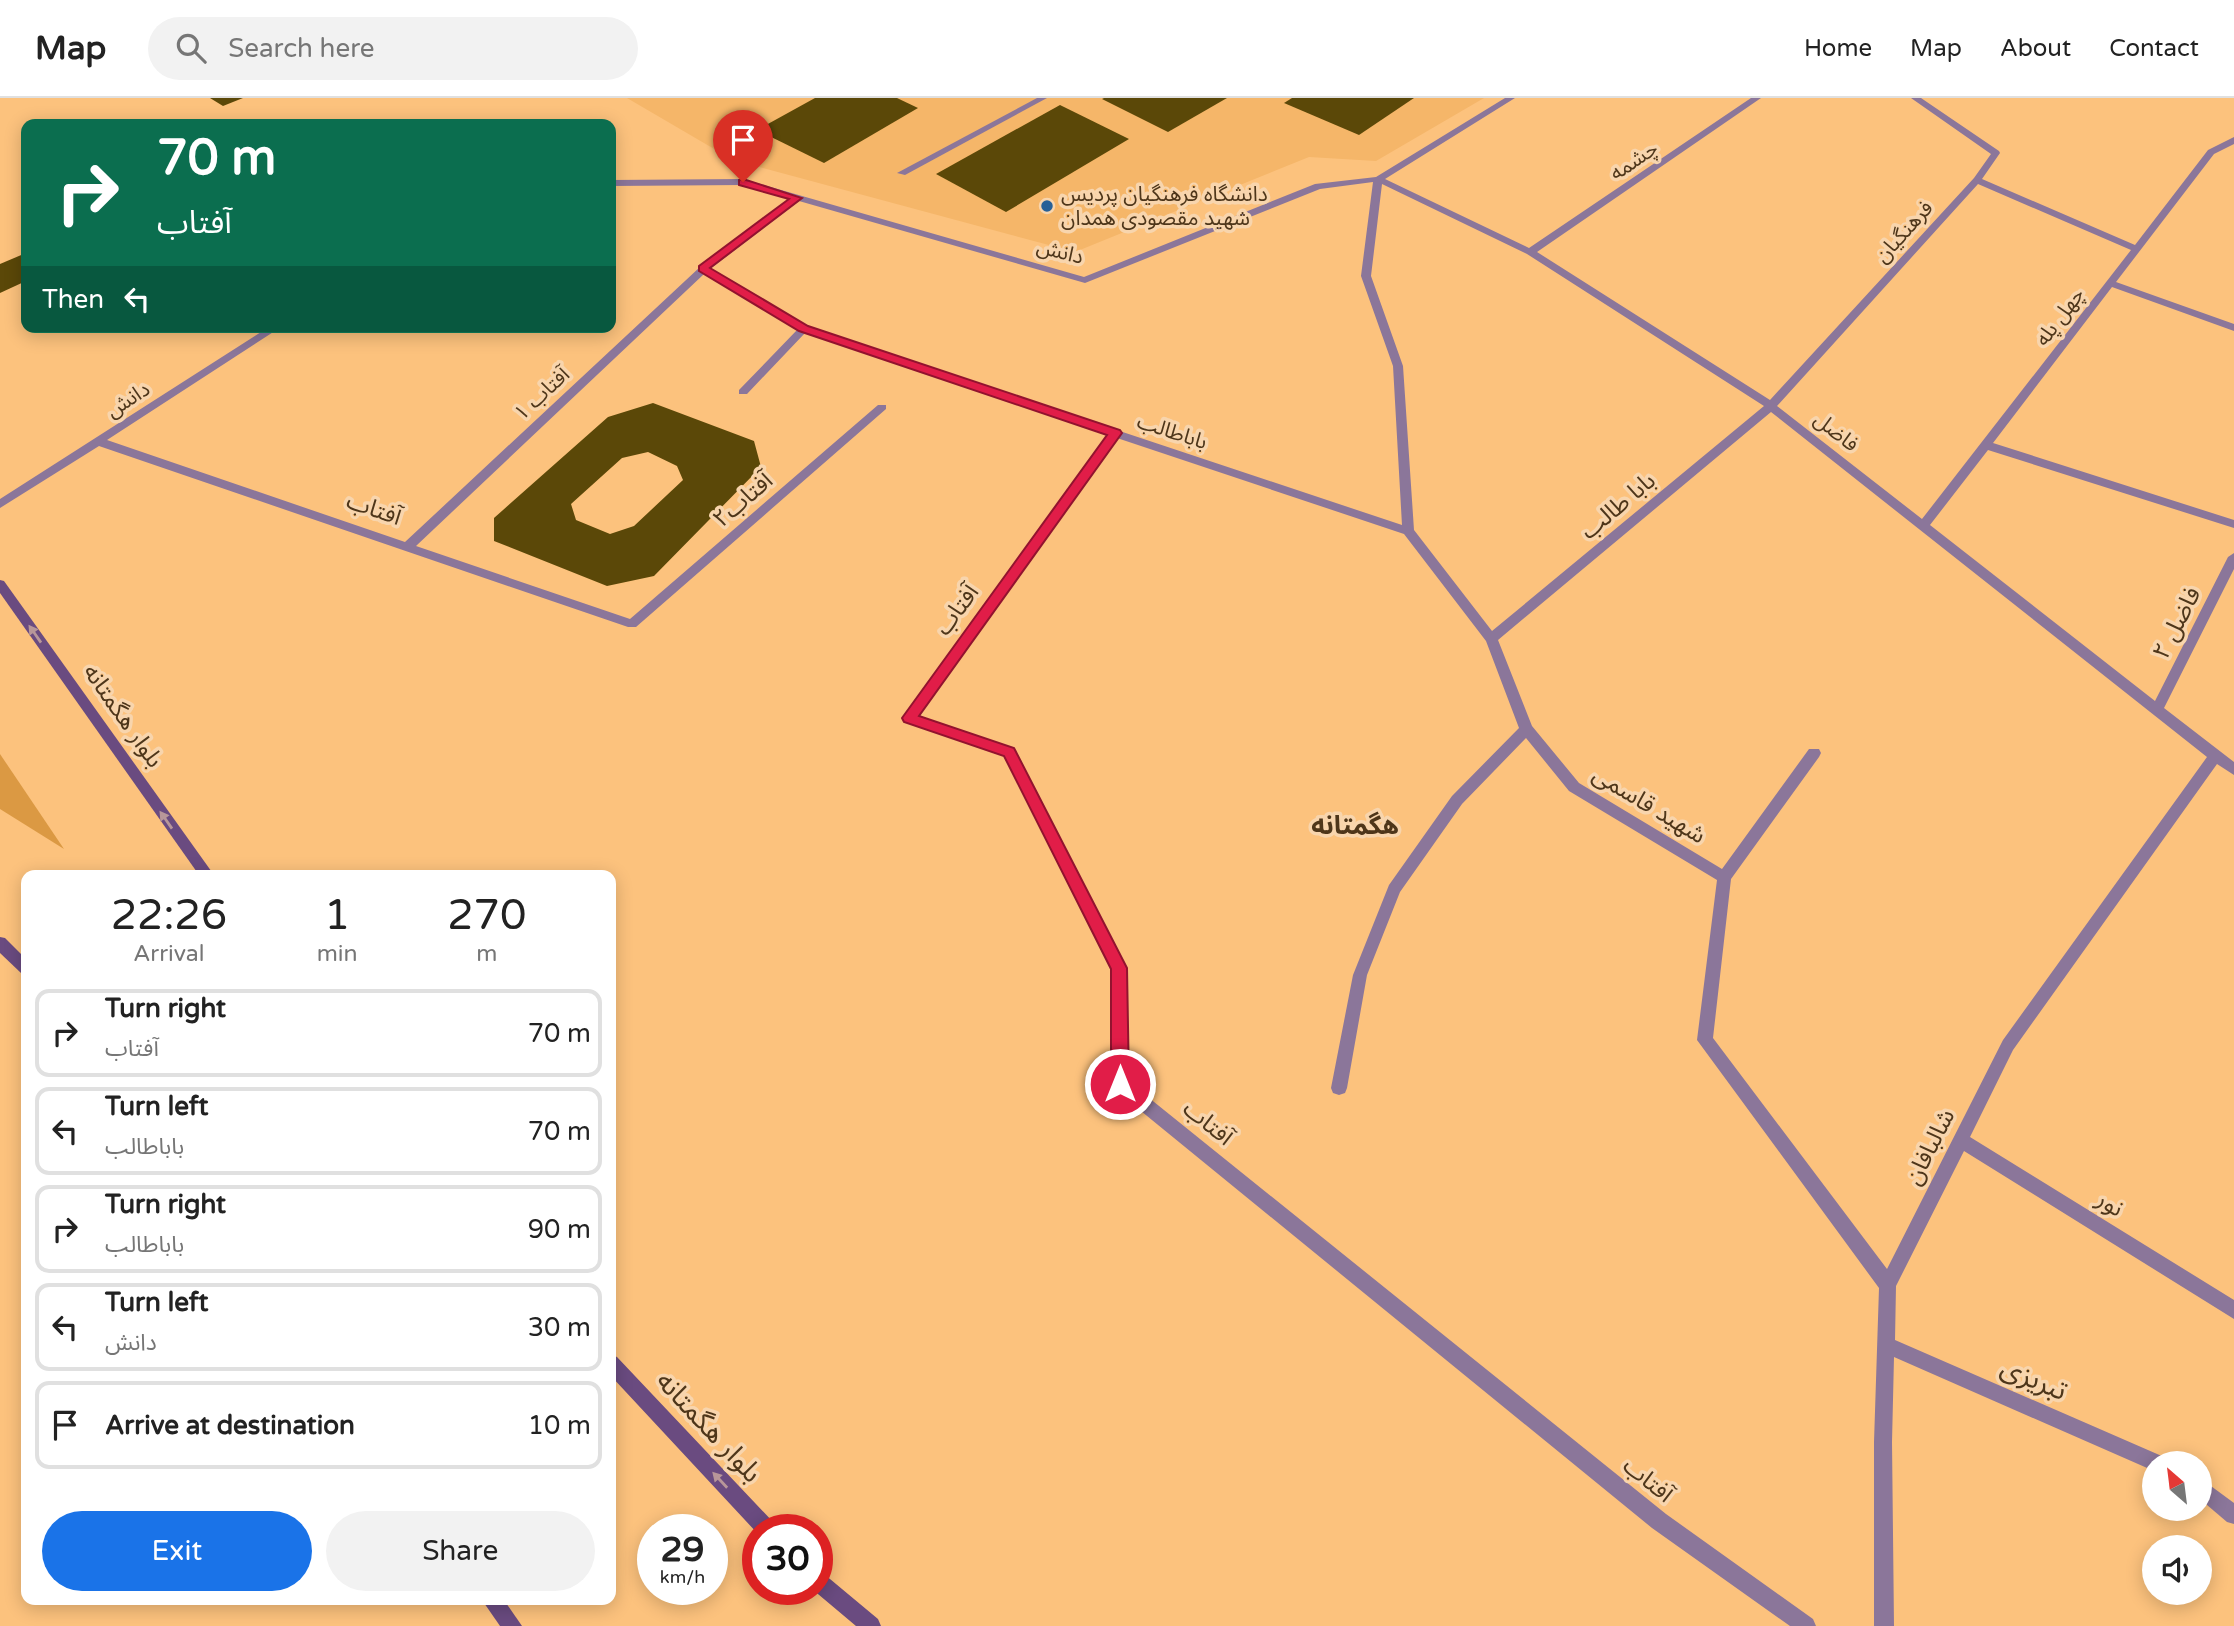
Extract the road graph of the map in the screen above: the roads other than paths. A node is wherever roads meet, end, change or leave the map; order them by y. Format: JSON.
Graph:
{"nodes":[{"id":1,"x":1043,"y":98,"type":"edge"},
{"id":2,"x":1511,"y":98,"type":"edge"},
{"id":3,"x":1758,"y":98,"type":"edge"},
{"id":4,"x":1915,"y":98,"type":"edge"},
{"id":5,"x":2234,"y":140,"type":"edge"},
{"id":6,"x":902,"y":173,"type":"dead end"},
{"id":7,"x":1378,"y":179,"type":"junction"},
{"id":8,"x":1978,"y":180,"type":"junction"},
{"id":9,"x":616,"y":183,"type":"edge"},
{"id":10,"x":797,"y":198,"type":"junction"},
{"id":11,"x":2137,"y":249,"type":"junction"},
{"id":12,"x":1530,"y":252,"type":"junction"},
{"id":13,"x":703,"y":269,"type":"junction"},
{"id":14,"x":2110,"y":283,"type":"junction"},
{"id":15,"x":2234,"y":328,"type":"edge"},
{"id":16,"x":803,"y":329,"type":"junction"},
{"id":17,"x":267,"y":333,"type":"edge"},
{"id":18,"x":743,"y":392,"type":"dead end"},
{"id":19,"x":1772,"y":406,"type":"junction"},
{"id":20,"x":882,"y":407,"type":"dead end"},
{"id":21,"x":1115,"y":433,"type":"junction"},
{"id":22,"x":100,"y":442,"type":"junction"},
{"id":23,"x":1986,"y":445,"type":"junction"},
{"id":24,"x":0,"y":504,"type":"edge"},
{"id":25,"x":2234,"y":524,"type":"edge"},
{"id":26,"x":1924,"y":525,"type":"junction"},
{"id":27,"x":1408,"y":531,"type":"junction"},
{"id":28,"x":407,"y":547,"type":"junction"},
{"id":29,"x":2234,"y":556,"type":"edge"},
{"id":30,"x":0,"y":584,"type":"edge"},
{"id":31,"x":632,"y":624,"type":"joint"},
{"id":32,"x":1491,"y":639,"type":"junction"},
{"id":33,"x":2157,"y":709,"type":"junction"},
{"id":34,"x":1526,"y":729,"type":"junction"},
{"id":35,"x":1814,"y":753,"type":"dead end"},
{"id":36,"x":2216,"y":755,"type":"junction"},
{"id":37,"x":2234,"y":770,"type":"edge"},
{"id":38,"x":203,"y":870,"type":"edge"},
{"id":39,"x":1724,"y":877,"type":"junction"},
{"id":40,"x":0,"y":943,"type":"edge"},
{"id":41,"x":21,"y":963,"type":"edge"},
{"id":42,"x":1339,"y":1088,"type":"dead end"},
{"id":43,"x":1961,"y":1140,"type":"junction"},
{"id":44,"x":1888,"y":1285,"type":"junction"},
{"id":45,"x":2234,"y":1310,"type":"edge"},
{"id":46,"x":1887,"y":1345,"type":"junction"},
{"id":47,"x":616,"y":1368,"type":"edge"},
{"id":48,"x":2142,"y":1456,"type":"edge"},
{"id":49,"x":2212,"y":1497,"type":"edge"},
{"id":50,"x":752,"y":1514,"type":"edge"},
{"id":51,"x":2234,"y":1515,"type":"edge"},
{"id":52,"x":833,"y":1594,"type":"edge"},
{"id":53,"x":496,"y":1605,"type":"edge"},
{"id":54,"x":512,"y":1626,"type":"edge"},
{"id":55,"x":871,"y":1626,"type":"edge"},
{"id":56,"x":1806,"y":1626,"type":"edge"},
{"id":57,"x":1884,"y":1626,"type":"edge"}],
"edges":[{"from":1,"to":6,"type":"street"},
{"from":2,"to":7,"type":"street","name":"دانش"},
{"from":3,"to":12,"type":"street","name":"چشمه"},
{"from":4,"to":8,"type":"street","name":"فرهنگیان"},
{"from":5,"to":11,"type":"street","name":"چهل پله"},
{"from":7,"to":10,"type":"street","name":"دانش"},
{"from":7,"to":12,"type":"street","name":"فاضل"},
{"from":7,"to":27,"type":"street"},
{"from":8,"to":11,"type":"street"},
{"from":8,"to":19,"type":"street","name":"فرهنگیان"},
{"from":9,"to":10,"type":"street","name":"دانش"},
{"from":10,"to":13,"type":"street"},
{"from":11,"to":14,"type":"street","name":"چهل پله"},
{"from":12,"to":19,"type":"street","name":"فاضل"},
{"from":13,"to":16,"type":"street","name":"باباطالب"},
{"from":13,"to":28,"type":"street","name":"آفتاب ۱"},
{"from":14,"to":15,"type":"street"},
{"from":14,"to":23,"type":"street","name":"چهل پله"},
{"from":16,"to":18,"type":"street"},
{"from":16,"to":21,"type":"street","name":"باباطالب"},
{"from":17,"to":22,"type":"street","name":"دانش"},
{"from":19,"to":26,"type":"street","name":"فاضل"},
{"from":19,"to":32,"type":"street","name":"بابا طالب"},
{"from":20,"to":31,"type":"street","name":"آفتاب۲"},
{"from":21,"to":27,"type":"street","name":"باباطالب"},
{"from":21,"to":56,"type":"street","name":"آفتاب"},
{"from":22,"to":24,"type":"street","name":"دانش"},
{"from":22,"to":28,"type":"street","name":"آفتاب"},
{"from":23,"to":25,"type":"street"},
{"from":23,"to":26,"type":"street","name":"چهل پله"},
{"from":26,"to":33,"type":"street","name":"فاضل"},
{"from":27,"to":32,"type":"street","name":"شهید قاسمی"},
{"from":28,"to":31,"type":"street","name":"آفتاب"},
{"from":29,"to":33,"type":"street","name":"فاضل ۲"},
{"from":38,"to":30,"type":"main road","name":"بلوار هگمتانه","one_way":true},
{"from":32,"to":34,"type":"street","name":"شهید قاسمی"},
{"from":33,"to":36,"type":"street","name":"فاضل"},
{"from":34,"to":39,"type":"street","name":"شهید قاسمی"},
{"from":34,"to":42,"type":"street"},
{"from":35,"to":39,"type":"street"},
{"from":36,"to":37,"type":"street","name":"فاضل"},
{"from":36,"to":43,"type":"street","name":"شالبافان"},
{"from":39,"to":44,"type":"street"},
{"from":40,"to":41,"type":"main road"},
{"from":43,"to":44,"type":"street","name":"شالبافان"},
{"from":43,"to":45,"type":"street","name":"نور"},
{"from":44,"to":46,"type":"street","name":"شالبافان"},
{"from":46,"to":48,"type":"street","name":"تبریزی"},
{"from":46,"to":57,"type":"street","name":"شالبافان"},
{"from":50,"to":47,"type":"main road","name":"بلوار هگمتانه","one_way":true},
{"from":49,"to":51,"type":"street"},
{"from":52,"to":55,"type":"main road"},
{"from":53,"to":54,"type":"main road"}]}
